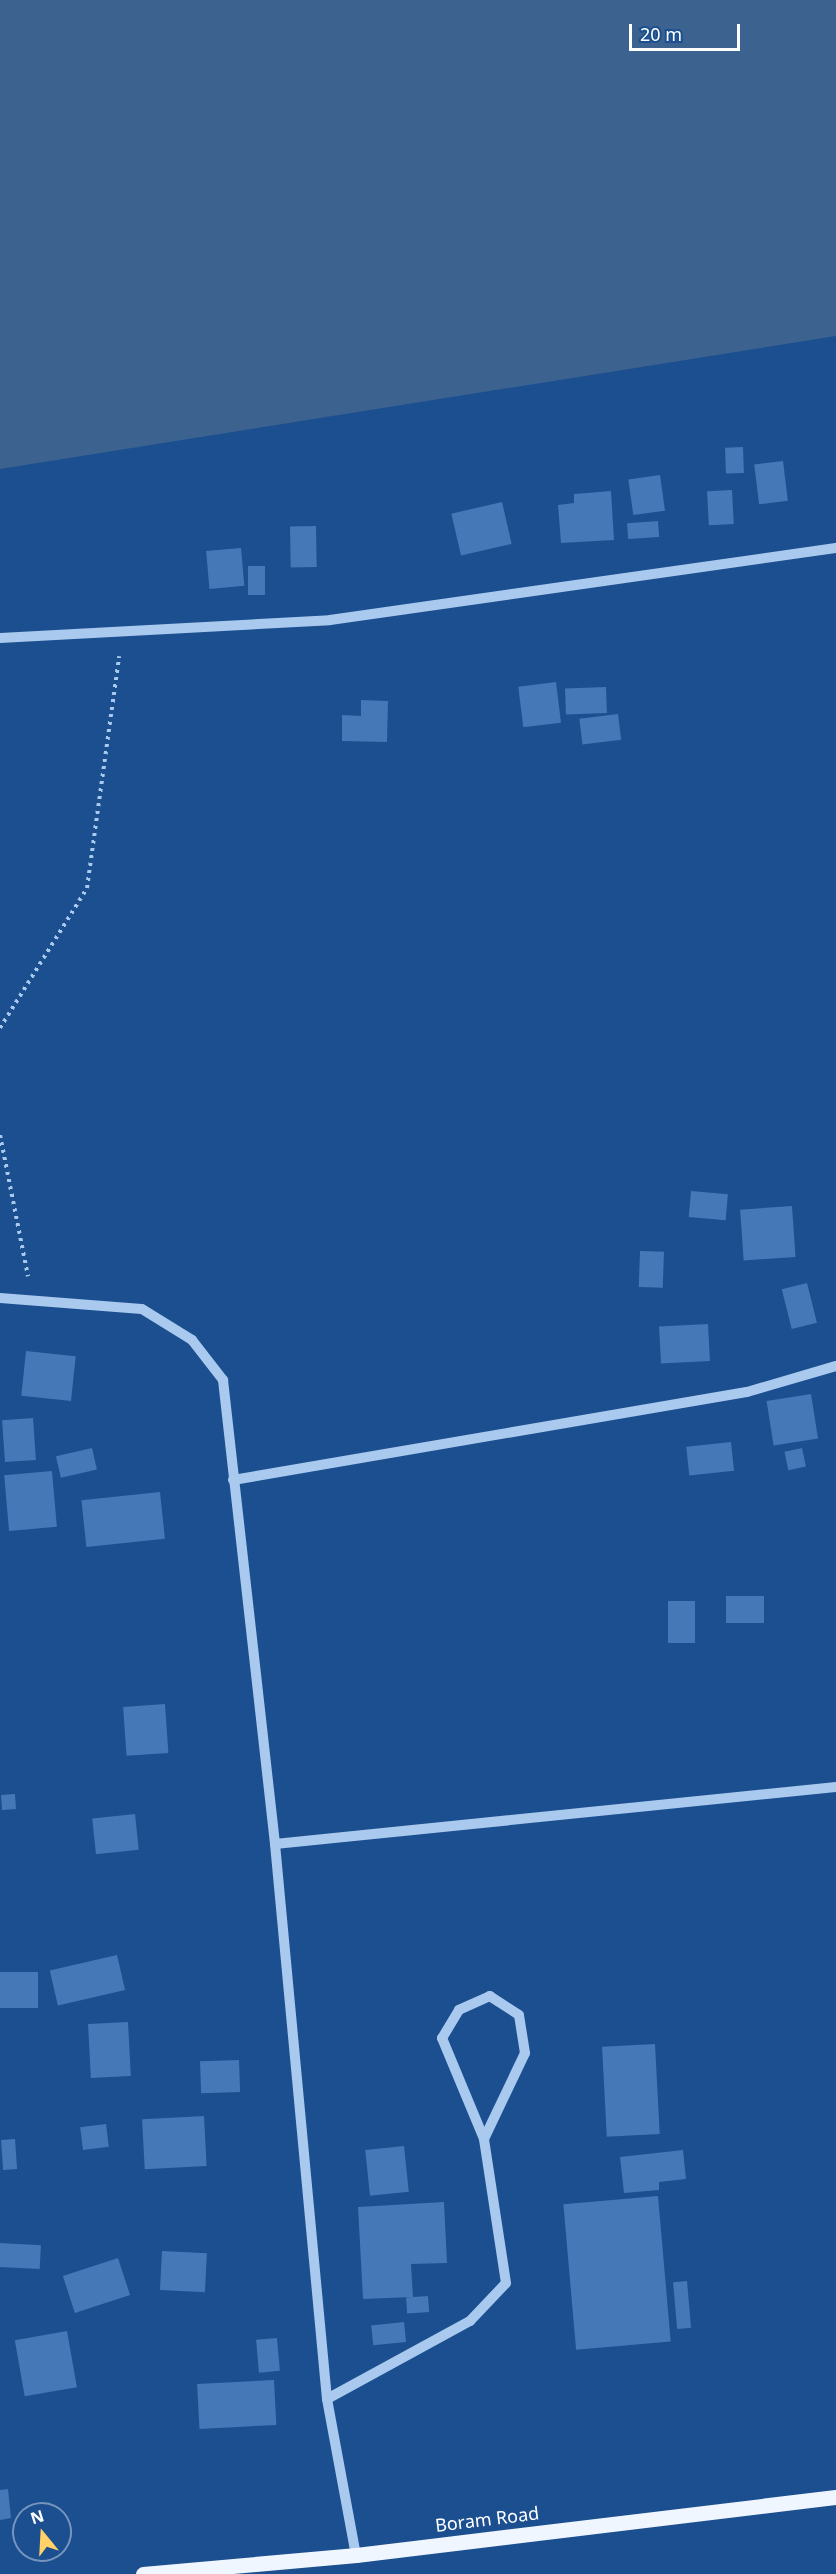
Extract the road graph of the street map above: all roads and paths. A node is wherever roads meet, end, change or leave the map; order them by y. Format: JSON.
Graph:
{"nodes":[{"id":1,"x":836,"y":548,"type":"edge"},
{"id":2,"x":122,"y":632,"type":"junction"},
{"id":3,"x":0,"y":638,"type":"edge"},
{"id":4,"x":0,"y":1028,"type":"edge"},
{"id":5,"x":0,"y":1135,"type":"edge"},
{"id":6,"x":0,"y":1298,"type":"edge"},
{"id":7,"x":33,"y":1300,"type":"junction"},
{"id":8,"x":836,"y":1366,"type":"edge"},
{"id":9,"x":233,"y":1480,"type":"junction"},
{"id":10,"x":836,"y":1787,"type":"edge"},
{"id":11,"x":275,"y":1845,"type":"junction"},
{"id":12,"x":484,"y":2139,"type":"junction"},
{"id":13,"x":327,"y":2399,"type":"junction"},
{"id":14,"x":836,"y":2497,"type":"edge"},
{"id":15,"x":356,"y":2555,"type":"junction"},
{"id":16,"x":142,"y":2574,"type":"edge"}],
"edges":[{"from":1,"to":2,"type":"street"},
{"from":2,"to":3,"type":"street"},
{"from":2,"to":4,"type":"path"},
{"from":5,"to":7,"type":"path"},
{"from":6,"to":7,"type":"street"},
{"from":7,"to":9,"type":"street"},
{"from":8,"to":9,"type":"street"},
{"from":9,"to":11,"type":"street"},
{"from":10,"to":11,"type":"street"},
{"from":11,"to":13,"type":"street"},
{"from":12,"to":12,"type":"street"},
{"from":12,"to":13,"type":"street"},
{"from":13,"to":15,"type":"street"},
{"from":14,"to":15,"type":"main road","name":"Boram Road"},
{"from":15,"to":16,"type":"main road","name":"Boram Road"}]}
